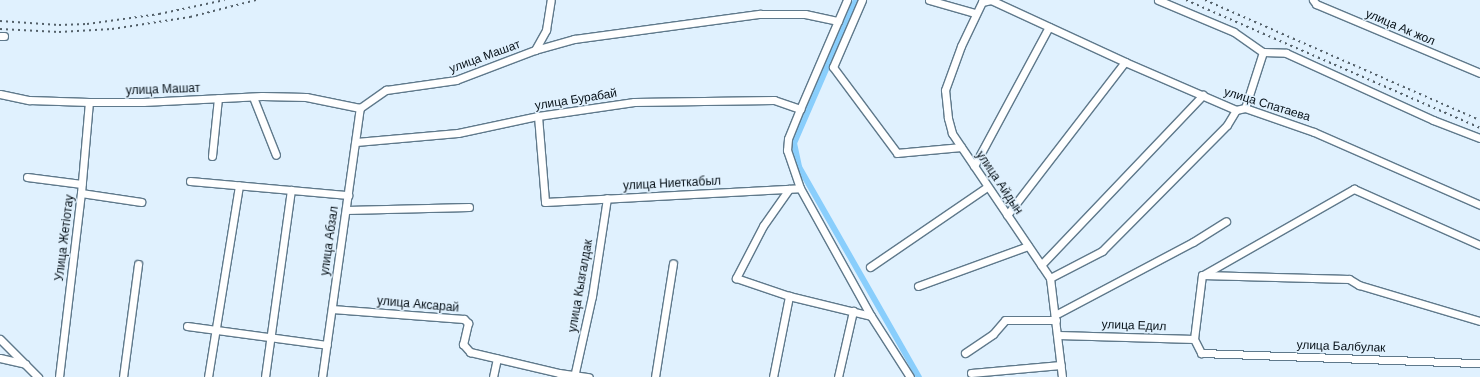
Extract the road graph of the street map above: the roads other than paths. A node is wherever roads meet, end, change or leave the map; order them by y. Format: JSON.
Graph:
{"nodes":[{"id":1,"x":551,"y":0,"type":"edge"},
{"id":2,"x":847,"y":0,"type":"edge"},
{"id":3,"x":862,"y":0,"type":"edge"},
{"id":4,"x":929,"y":0,"type":"edge"},
{"id":5,"x":1158,"y":0,"type":"edge"},
{"id":6,"x":1313,"y":0,"type":"edge"},
{"id":7,"x":982,"y":2,"type":"joint"},
{"id":8,"x":975,"y":13,"type":"junction"},
{"id":9,"x":838,"y":21,"type":"junction"},
{"id":10,"x":1049,"y":27,"type":"junction"},
{"id":11,"x":535,"y":50,"type":"junction"},
{"id":12,"x":1263,"y":52,"type":"junction"},
{"id":13,"x":1125,"y":62,"type":"junction"},
{"id":14,"x":1480,"y":73,"type":"edge"},
{"id":15,"x":0,"y":94,"type":"edge"},
{"id":16,"x":1203,"y":95,"type":"junction"},
{"id":17,"x":253,"y":97,"type":"junction"},
{"id":18,"x":218,"y":98,"type":"junction"},
{"id":19,"x":89,"y":102,"type":"junction"},
{"id":20,"x":360,"y":108,"type":"junction"},
{"id":21,"x":1245,"y":108,"type":"junction"},
{"id":22,"x":800,"y":109,"type":"junction"},
{"id":23,"x":1236,"y":110,"type":"junction"},
{"id":24,"x":538,"y":116,"type":"junction"},
{"id":25,"x":1480,"y":138,"type":"edge"},
{"id":26,"x":356,"y":142,"type":"junction"},
{"id":27,"x":961,"y":147,"type":"junction"},
{"id":28,"x":276,"y":155,"type":"dead end"},
{"id":29,"x":212,"y":156,"type":"dead end"},
{"id":30,"x":974,"y":166,"type":"junction"},
{"id":31,"x":27,"y":177,"type":"dead end"},
{"id":32,"x":190,"y":181,"type":"dead end"},
{"id":33,"x":82,"y":184,"type":"junction"},
{"id":34,"x":239,"y":186,"type":"junction"},
{"id":35,"x":987,"y":187,"type":"junction"},
{"id":36,"x":800,"y":188,"type":"junction"},
{"id":37,"x":789,"y":189,"type":"junction"},
{"id":38,"x":291,"y":190,"type":"junction"},
{"id":39,"x":81,"y":193,"type":"junction"},
{"id":40,"x":348,"y":195,"type":"junction"},
{"id":41,"x":607,"y":198,"type":"junction"},
{"id":42,"x":140,"y":202,"type":"dead end"},
{"id":43,"x":1480,"y":204,"type":"edge"},
{"id":44,"x":469,"y":207,"type":"dead end"},
{"id":45,"x":346,"y":210,"type":"junction"},
{"id":46,"x":1007,"y":215,"type":"junction"},
{"id":47,"x":1226,"y":221,"type":"dead end"},
{"id":48,"x":1480,"y":245,"type":"edge"},
{"id":49,"x":1028,"y":246,"type":"junction"},
{"id":50,"x":673,"y":263,"type":"dead end"},
{"id":51,"x":138,"y":264,"type":"dead end"},
{"id":52,"x":1041,"y":265,"type":"junction"},
{"id":53,"x":870,"y":267,"type":"dead end"},
{"id":54,"x":1202,"y":275,"type":"junction"},
{"id":55,"x":1050,"y":278,"type":"junction"},
{"id":56,"x":918,"y":286,"type":"dead end"},
{"id":57,"x":789,"y":296,"type":"junction"},
{"id":58,"x":332,"y":309,"type":"junction"},
{"id":59,"x":853,"y":311,"type":"junction"},
{"id":60,"x":871,"y":316,"type":"junction"},
{"id":61,"x":1055,"y":318,"type":"junction"},
{"id":62,"x":1480,"y":322,"type":"edge"},
{"id":63,"x":187,"y":326,"type":"dead end"},
{"id":64,"x":217,"y":330,"type":"junction"},
{"id":65,"x":1058,"y":335,"type":"junction"},
{"id":66,"x":270,"y":338,"type":"junction"},
{"id":67,"x":0,"y":339,"type":"edge"},
{"id":68,"x":1194,"y":339,"type":"junction"},
{"id":69,"x":327,"y":345,"type":"junction"},
{"id":70,"x":965,"y":353,"type":"dead end"},
{"id":71,"x":0,"y":358,"type":"edge"},
{"id":72,"x":497,"y":358,"type":"junction"},
{"id":73,"x":1480,"y":363,"type":"edge"},
{"id":74,"x":26,"y":364,"type":"junction"},
{"id":75,"x":1061,"y":365,"type":"junction"},
{"id":76,"x":971,"y":374,"type":"dead end"},
{"id":77,"x":574,"y":375,"type":"edge"},
{"id":78,"x":38,"y":377,"type":"edge"},
{"id":79,"x":59,"y":377,"type":"edge"},
{"id":80,"x":123,"y":377,"type":"edge"},
{"id":81,"x":208,"y":377,"type":"edge"},
{"id":82,"x":265,"y":377,"type":"edge"},
{"id":83,"x":322,"y":377,"type":"edge"},
{"id":84,"x":493,"y":377,"type":"edge"},
{"id":85,"x":589,"y":377,"type":"edge"},
{"id":86,"x":655,"y":377,"type":"edge"},
{"id":87,"x":773,"y":377,"type":"edge"},
{"id":88,"x":838,"y":377,"type":"edge"},
{"id":89,"x":910,"y":377,"type":"edge"},
{"id":90,"x":1062,"y":377,"type":"edge"}],
"edges":[{"from":1,"to":11,"type":"street"},
{"from":2,"to":9,"type":"street"},
{"from":3,"to":27,"type":"street"},
{"from":4,"to":8,"type":"street"},
{"from":5,"to":12,"type":"street"},
{"from":6,"to":14,"type":"street","name":"улица Ак жол"},
{"from":7,"to":8,"type":"street","name":"улица Айдын"},
{"from":7,"to":10,"type":"street","name":"улица Спатаева"},
{"from":8,"to":27,"type":"street","name":"улица Айдын"},
{"from":9,"to":11,"type":"street","name":"улица Машат"},
{"from":9,"to":22,"type":"street"},
{"from":10,"to":13,"type":"street","name":"улица Спатаева"},
{"from":10,"to":30,"type":"street"},
{"from":11,"to":20,"type":"street","name":"улица Машат"},
{"from":12,"to":21,"type":"street"},
{"from":12,"to":25,"type":"street"},
{"from":13,"to":16,"type":"street","name":"улица Спатаева"},
{"from":13,"to":46,"type":"street"},
{"from":15,"to":19,"type":"street","name":"улица Машат"},
{"from":16,"to":23,"type":"street","name":"улица Спатаева"},
{"from":16,"to":52,"type":"street"},
{"from":17,"to":18,"type":"street","name":"улица Машат"},
{"from":17,"to":20,"type":"street","name":"улица Машат"},
{"from":17,"to":28,"type":"street"},
{"from":18,"to":19,"type":"street","name":"улица Машат"},
{"from":18,"to":29,"type":"street"},
{"from":19,"to":33,"type":"street","name":"Улица Жетіотау"},
{"from":20,"to":26,"type":"street","name":"улица Абзал"},
{"from":21,"to":23,"type":"street","name":"улица Спатаева"},
{"from":21,"to":43,"type":"street","name":"улица Спатаева"},
{"from":22,"to":24,"type":"street","name":"улица Бурабай"},
{"from":22,"to":36,"type":"street"},
{"from":23,"to":55,"type":"street"},
{"from":24,"to":26,"type":"street","name":"улица Бурабай"},
{"from":24,"to":41,"type":"street","name":"улица Ниеткабыл"},
{"from":26,"to":40,"type":"street","name":"улица Абзал"},
{"from":27,"to":30,"type":"street","name":"улица Айдын"},
{"from":30,"to":35,"type":"street","name":"улица Айдын"},
{"from":31,"to":33,"type":"street"},
{"from":32,"to":34,"type":"street"},
{"from":33,"to":39,"type":"street","name":"Улица Жетіотау"},
{"from":34,"to":38,"type":"street"},
{"from":34,"to":64,"type":"street"},
{"from":35,"to":46,"type":"street","name":"улица Айдын"},
{"from":35,"to":53,"type":"street"},
{"from":36,"to":37,"type":"street","name":"улица Ниеткабыл"},
{"from":36,"to":60,"type":"street"},
{"from":37,"to":41,"type":"street","name":"улица Ниеткабыл"},
{"from":37,"to":57,"type":"street"},
{"from":38,"to":40,"type":"street"},
{"from":38,"to":66,"type":"street"},
{"from":39,"to":42,"type":"street"},
{"from":39,"to":79,"type":"street","name":"Улица Жетіотау"},
{"from":40,"to":45,"type":"street","name":"улица Абзал"},
{"from":41,"to":77,"type":"street","name":"улица Кызгалдак"},
{"from":44,"to":45,"type":"street"},
{"from":45,"to":58,"type":"street","name":"улица Абзал"},
{"from":46,"to":49,"type":"street","name":"улица Айдын"},
{"from":47,"to":61,"type":"street"},
{"from":48,"to":54,"type":"street"},
{"from":49,"to":52,"type":"street","name":"улица Айдын"},
{"from":49,"to":56,"type":"street"},
{"from":50,"to":86,"type":"street"},
{"from":51,"to":80,"type":"street"},
{"from":52,"to":55,"type":"street","name":"улица Айдын"},
{"from":54,"to":62,"type":"street"},
{"from":54,"to":68,"type":"street"},
{"from":55,"to":61,"type":"street","name":"улица Айдын"},
{"from":57,"to":59,"type":"street"},
{"from":57,"to":87,"type":"street"},
{"from":58,"to":69,"type":"street","name":"улица Абзал"},
{"from":58,"to":72,"type":"street","name":"улица Аксарай"},
{"from":59,"to":60,"type":"street"},
{"from":59,"to":88,"type":"street"},
{"from":60,"to":89,"type":"street"},
{"from":61,"to":65,"type":"street","name":"улица Айдын"},
{"from":61,"to":70,"type":"street"},
{"from":63,"to":64,"type":"street"},
{"from":64,"to":66,"type":"street"},
{"from":64,"to":81,"type":"street"},
{"from":65,"to":68,"type":"street","name":"улица Едил"},
{"from":65,"to":75,"type":"street","name":"улица Айдын"},
{"from":66,"to":69,"type":"street"},
{"from":66,"to":82,"type":"street"},
{"from":67,"to":74,"type":"street"},
{"from":68,"to":73,"type":"street","name":"улица Балбулак"},
{"from":69,"to":83,"type":"street","name":"улица Абзал"},
{"from":71,"to":74,"type":"street"},
{"from":72,"to":77,"type":"street","name":"улица Аксарай"},
{"from":72,"to":84,"type":"street"},
{"from":74,"to":78,"type":"street"},
{"from":75,"to":76,"type":"street"},
{"from":75,"to":90,"type":"street","name":"улица Айдын"},
{"from":77,"to":85,"type":"street","name":"улица Аксарай"}]}
